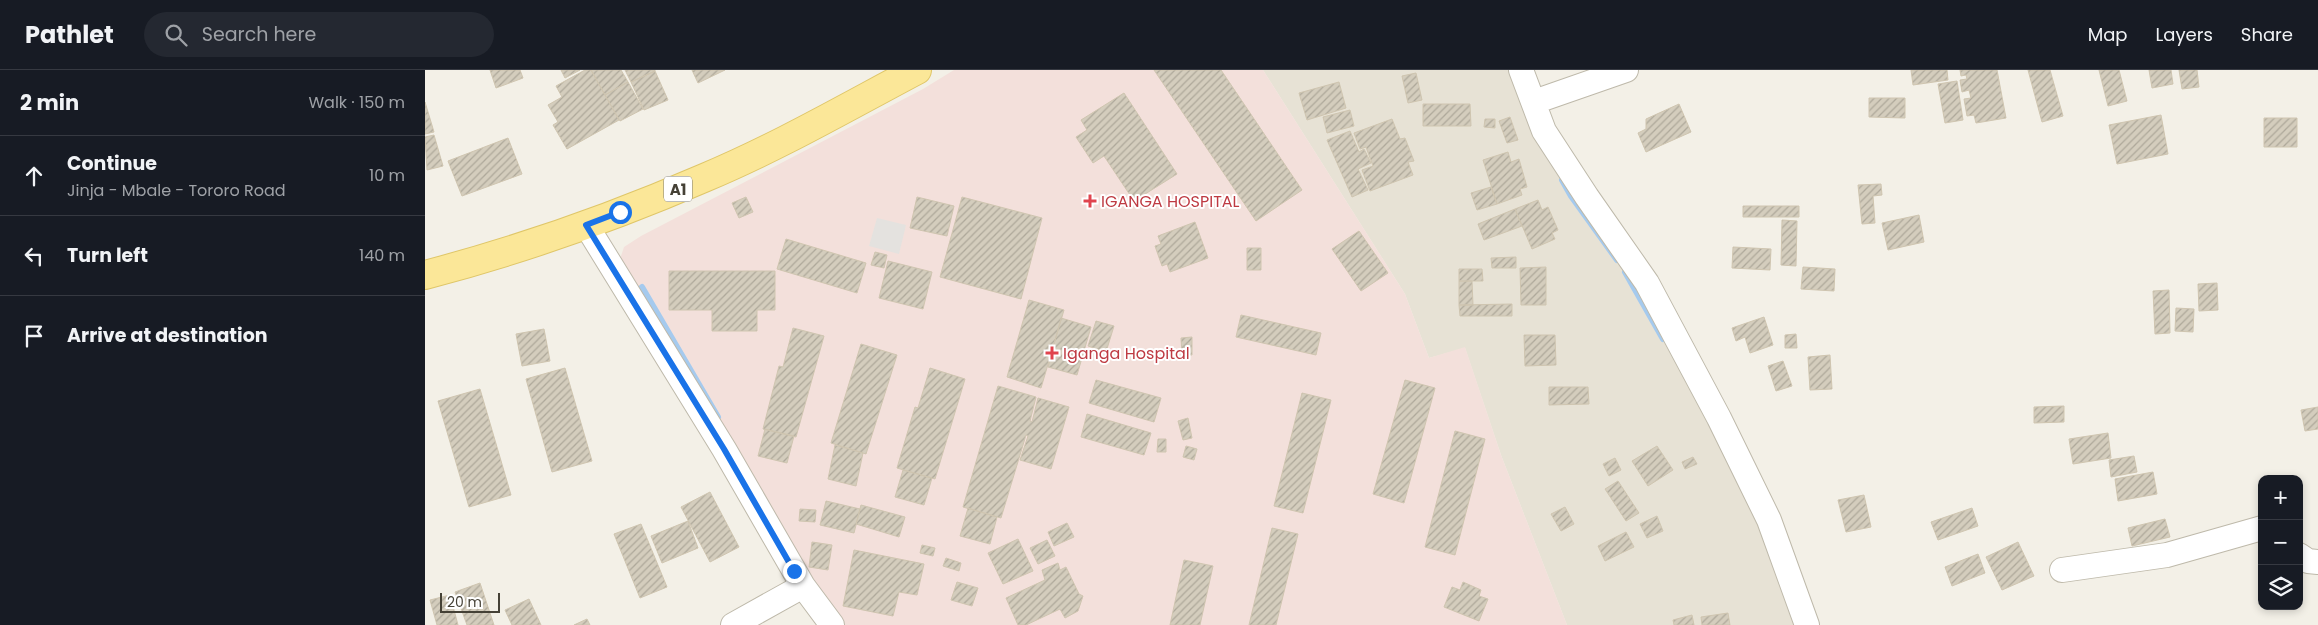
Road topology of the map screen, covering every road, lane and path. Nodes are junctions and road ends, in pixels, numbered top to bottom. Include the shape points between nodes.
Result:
1 (917, 70) edge
2 (1521, 70) edge
3 (1625, 70) edge
4 (1535, 102) junction
5 (586, 225) junction
6 (425, 275) edge
7 (2258, 529) edge
8 (2303, 558) edge
9 (2318, 562) edge
10 (2061, 570) dead end
11 (803, 586) junction
12 (733, 625) edge
13 (832, 625) edge
14 (1807, 625) edge

1 - 5 main road, A1 via 780,143
2 - 4 street
3 - 4 street
4 - 14 street via 1544,131 1647,282 1719,418 1769,520
5 - 6 main road, A1
5 - 11 street via 724,449
7 - 10 street via 2167,555
8 - 9 street
11 - 12 street
11 - 13 street

